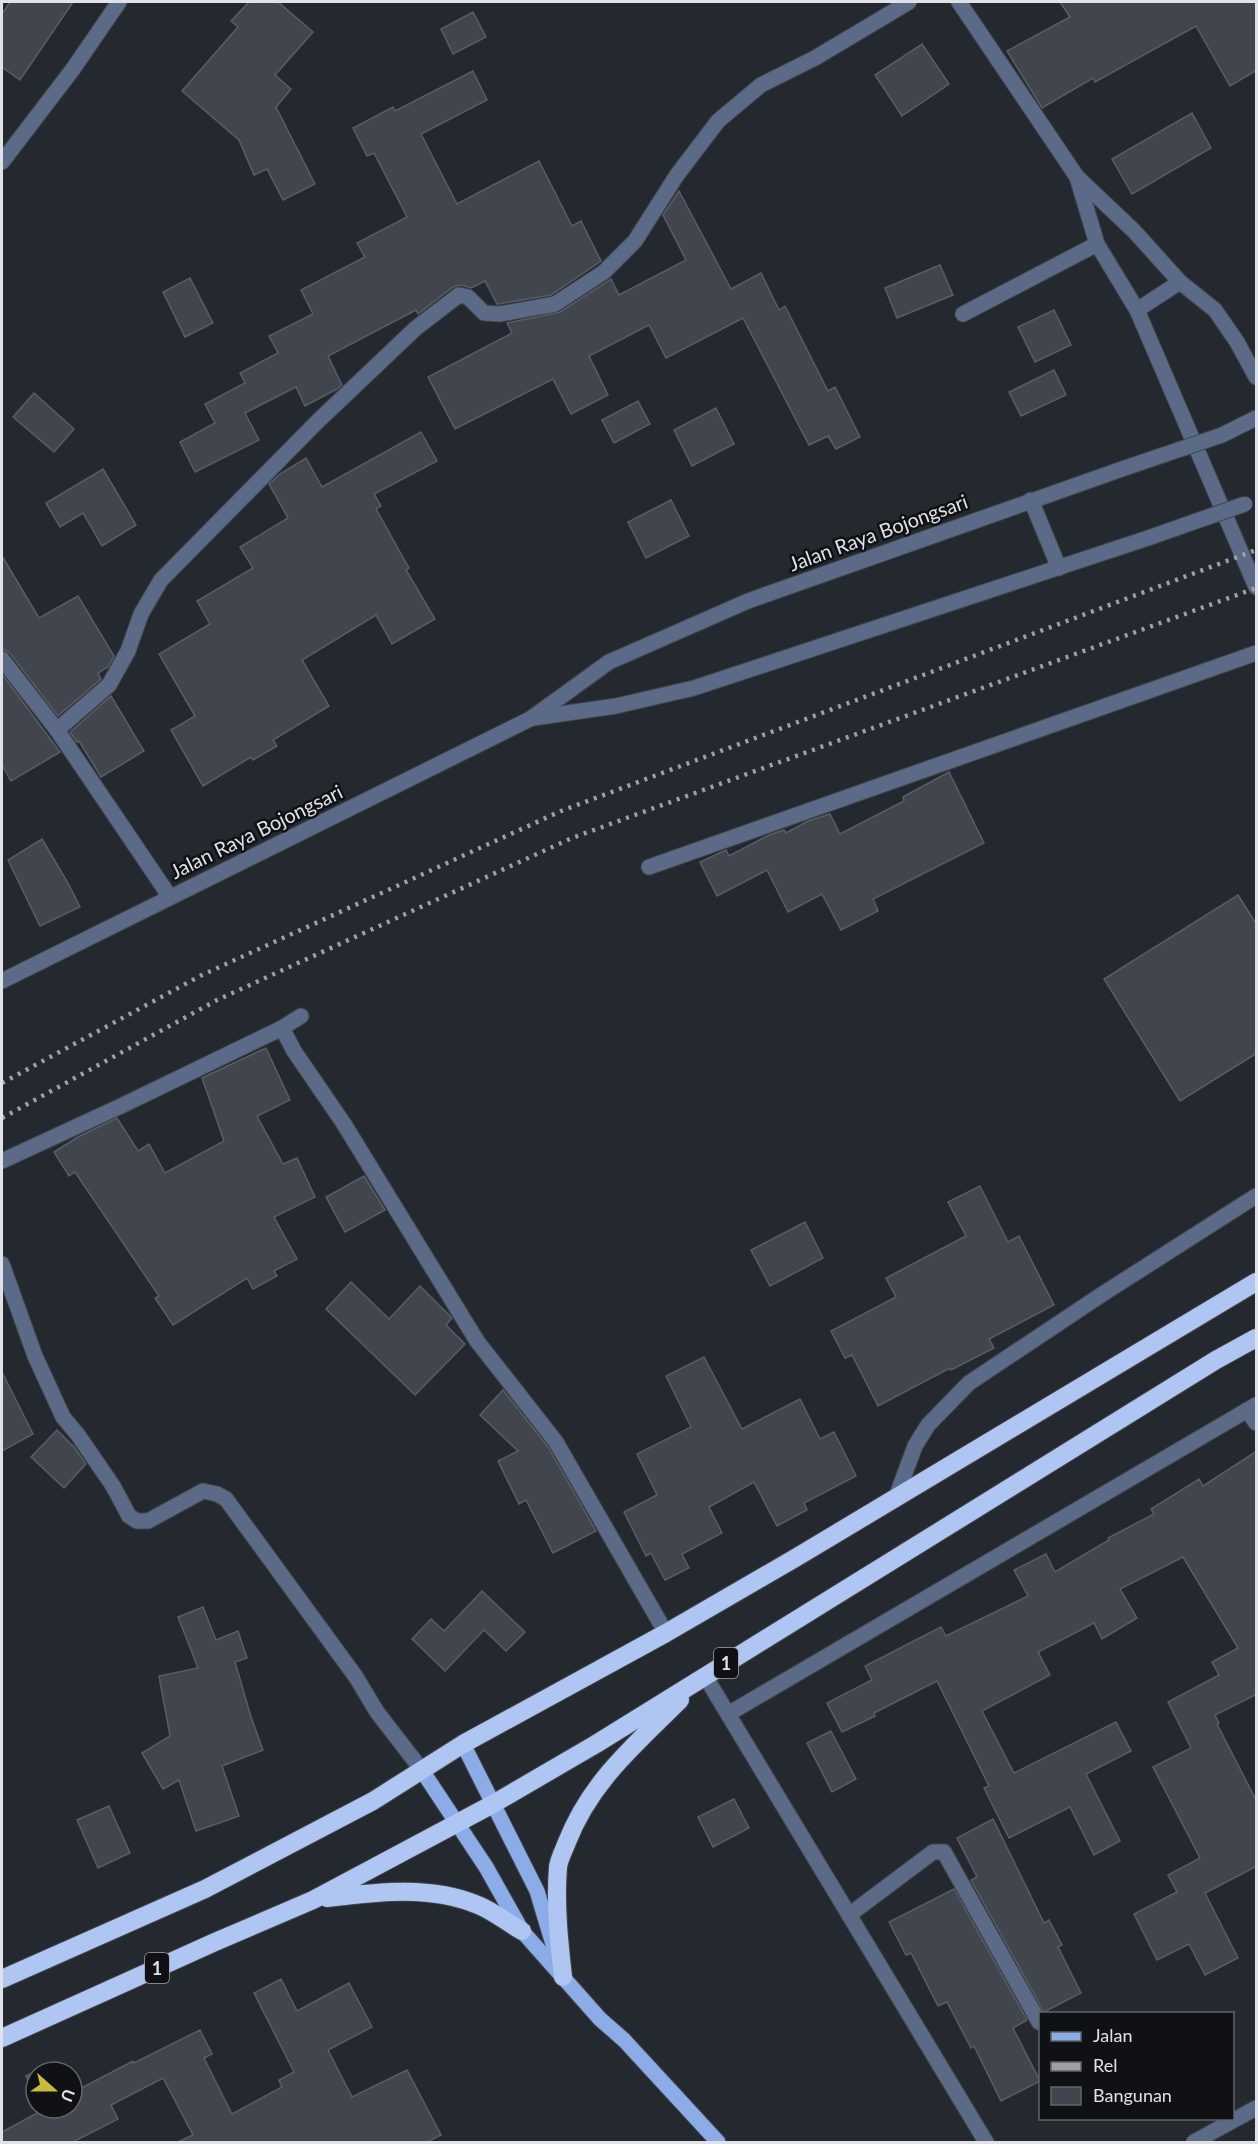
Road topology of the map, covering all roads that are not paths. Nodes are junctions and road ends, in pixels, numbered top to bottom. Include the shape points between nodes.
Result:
1 (119, 2) edge
2 (909, 2) edge
3 (959, 2) edge
4 (2, 162) edge
5 (1077, 177) junction
6 (1097, 244) junction
7 (1180, 282) junction
8 (1137, 310) junction
9 (963, 314) dead end
10 (1257, 377) edge
11 (1257, 418) edge
12 (1032, 500) junction
13 (1251, 502) edge
14 (1059, 568) junction
15 (1257, 587) edge
16 (1257, 653) edge
17 (2, 659) edge
18 (530, 718) junction
19 (57, 730) junction
20 (649, 867) dead end
21 (170, 897) junction
22 (2, 981) edge
23 (301, 1016) dead end
24 (282, 1028) junction
25 (2, 1161) edge
26 (1257, 1196) edge
27 (2, 1264) edge
28 (1257, 1282) edge
29 (1257, 1338) edge
30 (1252, 1408) edge
31 (1257, 1423) edge
32 (895, 1500) junction
33 (666, 1633) junction
34 (705, 1676) junction
35 (728, 1714) junction
36 (463, 1744) junction
37 (421, 1769) junction
38 (494, 1804) junction
39 (457, 1824) junction
40 (313, 1900) junction
41 (849, 1915) junction
42 (522, 1931) junction
43 (563, 1977) junction
44 (2, 1979) edge
45 (1039, 2022) edge
46 (2, 2038) edge
47 (1257, 2108) edge
48 (718, 2142) edge
49 (986, 2142) edge
50 (1194, 2142) edge

1 - 4 street
2 - 19 street via 761,85 718,121 676,175 635,241 604,272 555,304 518,311 484,313 468,297 459,295 416,328 161,580 109,684
3 - 5 street
5 - 6 street
5 - 7 street
6 - 8 street
6 - 9 street
7 - 8 street
7 - 10 street via 1215,310
8 - 15 street
11 - 12 street, Jalan Raya Bojongsari, bridge via 1222,435
12 - 14 street
12 - 18 street, Jalan Raya Bojongsari via 748,601 609,662
13 - 14 street, Jalan Raya Bojongsari, bridge
14 - 18 street, Jalan Raya Bojongsari via 694,688 616,706
16 - 20 street
17 - 19 street
18 - 21 street, Jalan Raya Bojongsari
19 - 21 street
21 - 22 street, Jalan Raya Bojongsari
23 - 24 street
24 - 25 street
24 - 33 street via 477,1341 556,1442
26 - 32 street via 969,1383 928,1425 915,1446
27 - 37 street via 35,1356 63,1417 129,1516 148,1521 203,1491 226,1499
28 - 32 highway
29 - 34 highway, 1
30 - 31 street
30 - 35 street
32 - 33 highway
33 - 36 highway
34 - 35 street
34 - 38 highway, 1
34 - 43 highway via 615,1764 590,1796 573,1828 558,1865 557,1918
35 - 41 street
36 - 37 highway
36 - 38 main road
37 - 39 main road
37 - 44 highway via 373,1801 205,1889
38 - 39 highway, 1
38 - 43 main road via 537,1891
39 - 40 highway, 1
39 - 42 main road
40 - 42 highway via 372,1892 450,1896 480,1905
40 - 46 highway, 1
41 - 45 street via 933,1852 944,1852
41 - 49 street
42 - 43 main road
43 - 48 main road
47 - 50 street

